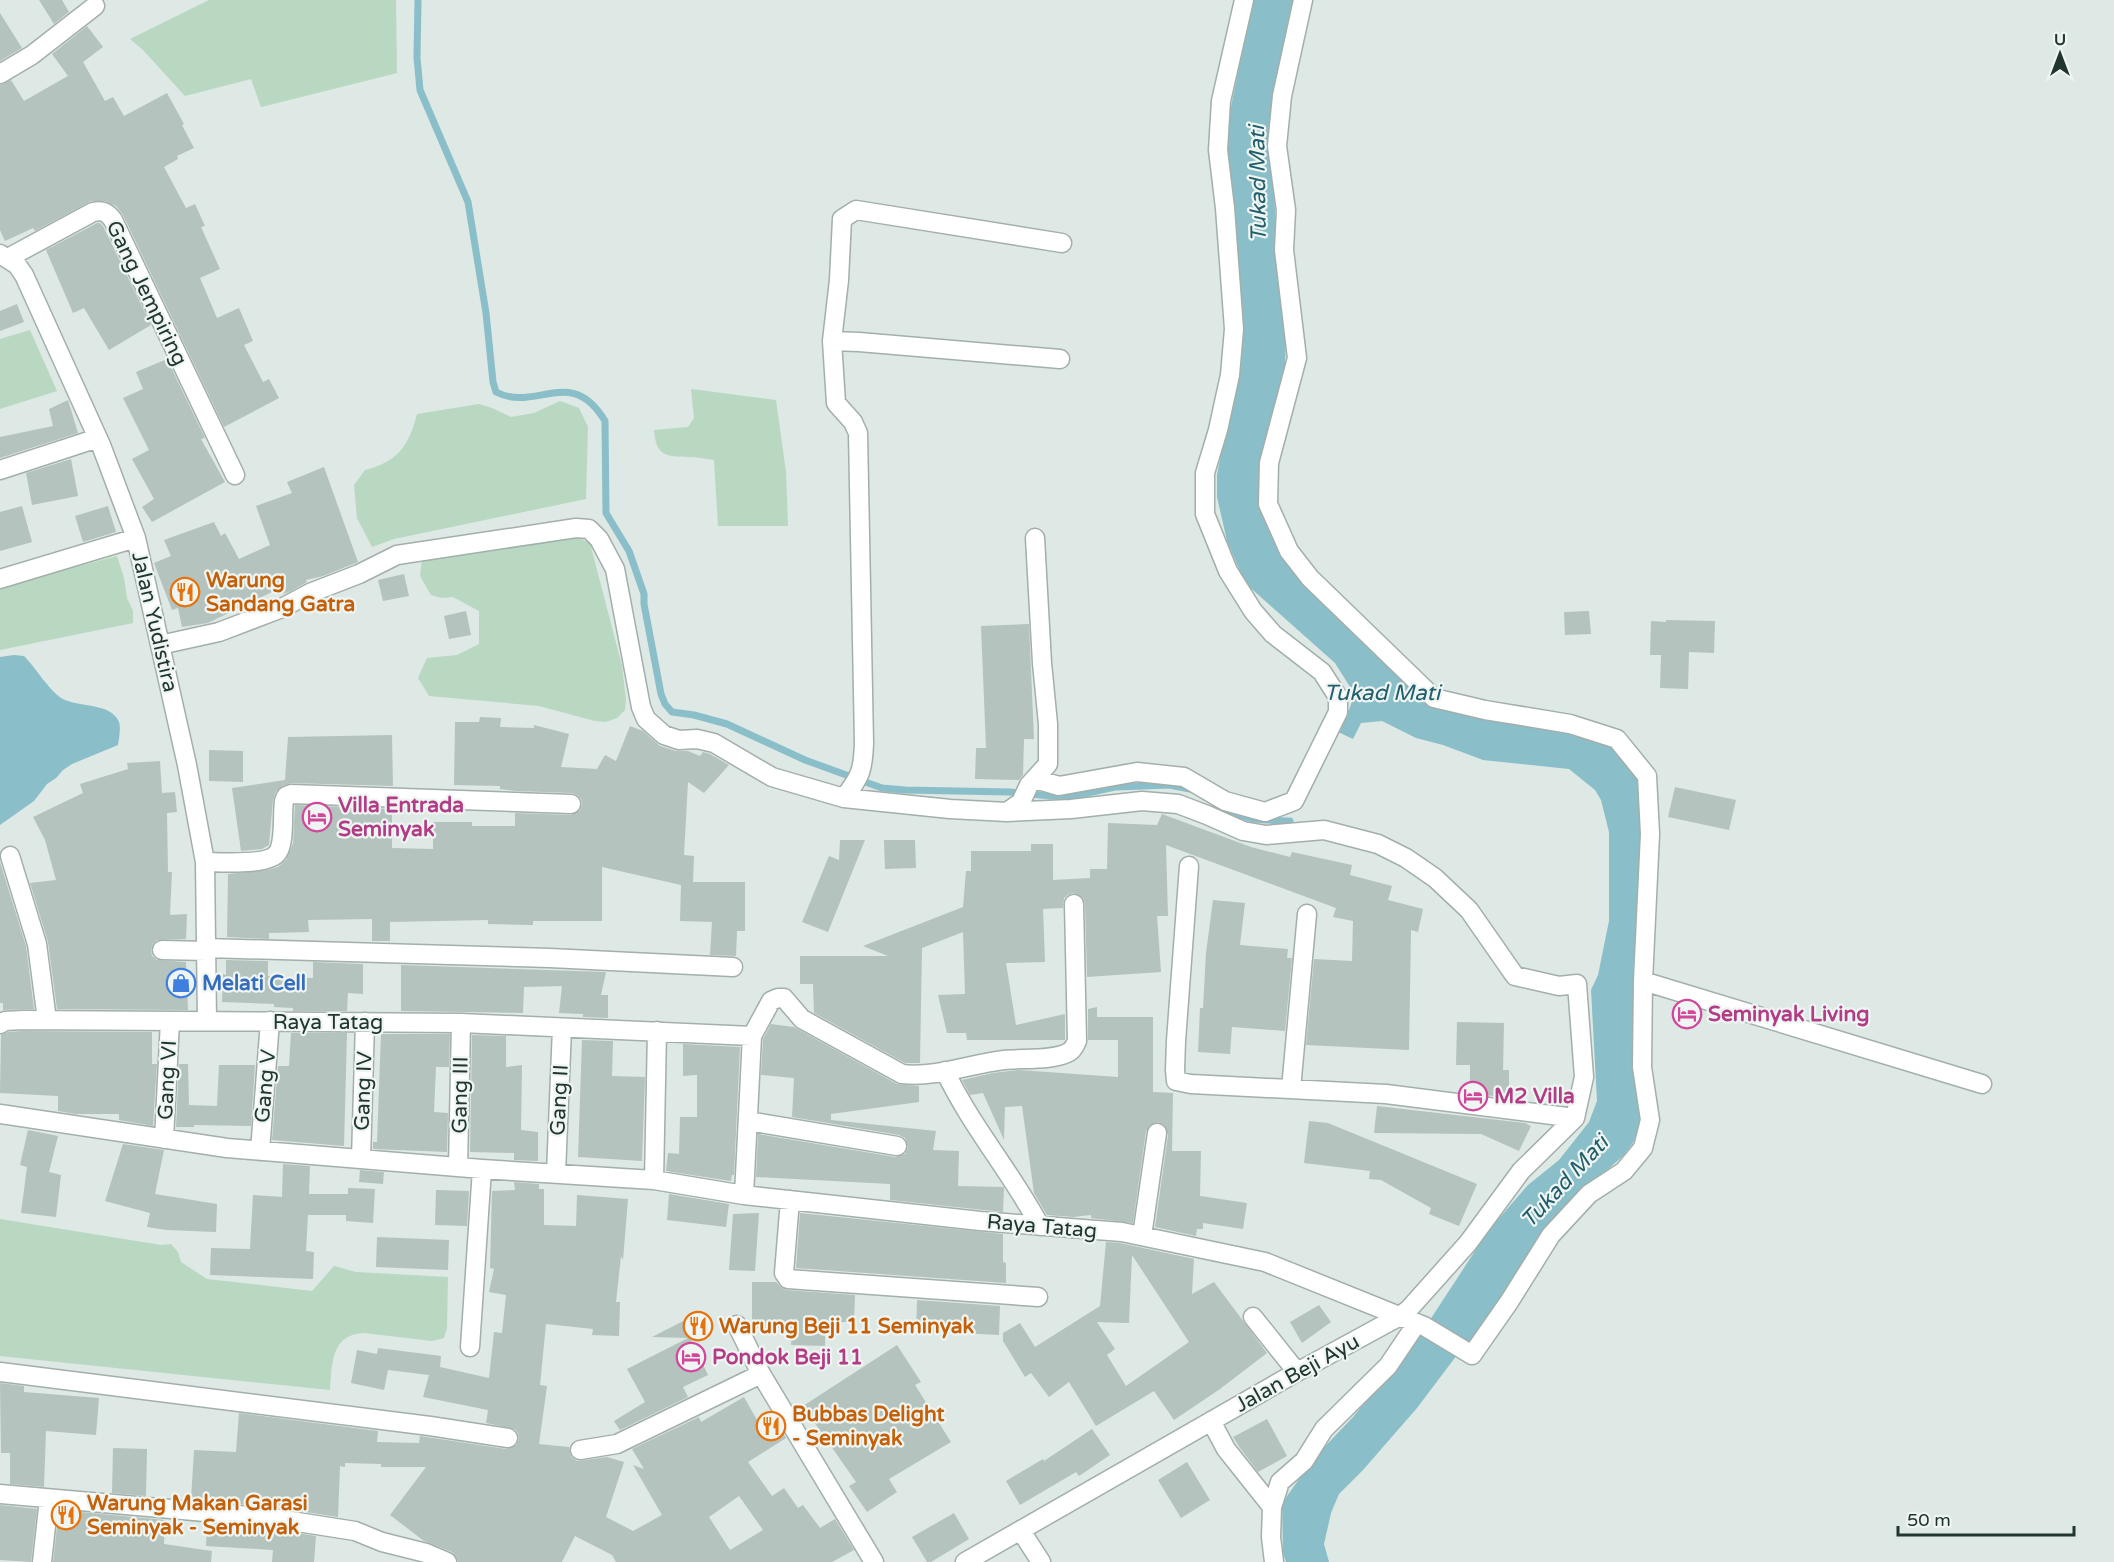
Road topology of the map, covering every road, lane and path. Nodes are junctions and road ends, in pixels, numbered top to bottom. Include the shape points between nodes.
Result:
1 (1244, 0) edge
2 (1303, 0) edge
3 (95, 6) dead end
4 (0, 74) edge
5 (1062, 243) dead end
6 (4, 256) edge
7 (832, 341) junction
8 (1060, 359) dead end
9 (98, 438) junction
10 (0, 470) edge
11 (235, 475) dead end
12 (136, 538) junction
13 (1035, 538) dead end
14 (0, 579) edge
15 (160, 645) junction
16 (1032, 782) junction
17 (849, 792) junction
18 (571, 804) dead end
19 (1014, 807) junction
20 (10, 856) dead end
21 (206, 862) junction
22 (1189, 866) dead end
23 (1074, 904) dead end
24 (1307, 914) dead end
25 (162, 950) dead end
26 (207, 950) junction
27 (733, 967) dead end
28 (1643, 981) junction
29 (48, 1020) junction
30 (170, 1021) junction
31 (207, 1021) junction
32 (270, 1021) junction
33 (365, 1022) junction
34 (461, 1023) junction
35 (0, 1024) edge
36 (562, 1028) junction
37 (657, 1031) junction
38 (752, 1036) junction
39 (945, 1071) junction
40 (1982, 1084) dead end
41 (1291, 1089) junction
42 (0, 1114) edge
43 (1575, 1118) junction
44 (748, 1121) junction
45 (1157, 1133) dead end
46 (164, 1139) junction
47 (897, 1146) dead end
48 (260, 1151) junction
49 (361, 1159) junction
50 (458, 1167) junction
51 (483, 1169) junction
52 (556, 1173) junction
53 (654, 1180) junction
54 (744, 1195) junction
55 (790, 1200) junction
56 (1040, 1226) junction
57 (1142, 1236) junction
58 (1038, 1297) dead end
59 (1253, 1317) dead end
60 (1414, 1322) junction
61 (737, 1325) dead end
62 (470, 1347) dead end
63 (0, 1372) edge
64 (1297, 1372) junction
65 (761, 1374) junction
66 (1211, 1421) junction
67 (508, 1438) dead end
68 (580, 1450) dead end
69 (0, 1494) edge
70 (49, 1499) junction
71 (1272, 1507) junction
72 (1021, 1531) junction
73 (42, 1562) edge
74 (447, 1562) edge
75 (874, 1562) edge
76 (965, 1562) edge
77 (1041, 1562) edge
78 (1274, 1562) edge

1 - 16 street via 1221,100 1218,150 1234,328 1230,375 1204,473 1205,514 1228,571 1253,611 1273,634 1322,672 1338,697 1338,712 1294,801 1265,812 1225,801 1184,777 1137,772 1059,786
2 - 28 street via 1282,96 1277,146 1297,358 1269,463 1268,504 1289,551 1310,578 1434,698 1570,724 1617,739 1647,776 1650,834
3 - 4 street via 32,55
5 - 7 street via 856,210 842,219
6 - 9 street, Jalan Yudistira via 24,275
6 - 11 street, Gang Jempiring via 93,212 108,213
7 - 8 street
7 - 17 street via 836,403 858,433 863,768
9 - 10 street
9 - 12 street, Jalan Yudistira
12 - 14 street
12 - 15 street, Jalan Yudistira
13 - 16 street via 1048,764
15 - 17 street via 219,632 397,555 589,529 615,569 641,707 653,727 679,740 714,742 772,777
15 - 21 street, Jalan Yudistira
16 - 19 street
17 - 19 street via 950,809
18 - 21 street via 291,794 284,801 281,844 273,858
19 - 43 street via 1071,809 1142,801 1178,804 1243,831 1266,836 1324,830 1378,844 1406,858 1435,878 1469,910 1515,976 1559,986 1577,984 1584,1077
20 - 29 street via 37,944
21 - 26 street, Jalan Yudistira
22 - 41 street via 1176,1081
23 - 39 street via 1075,1047 1057,1056 1003,1060
24 - 41 street
25 - 26 street
26 - 27 street via 550,958
26 - 31 street, Jalan Yudistira
28 - 40 street
28 - 60 street, Raya Tatag via 1642,1067 1650,1120 1643,1148 1624,1171 1589,1194 1551,1235 1472,1355
29 - 30 street, Raya Tatag
29 - 35 street, Raya Tatag
30 - 31 street, Raya Tatag
30 - 46 street, Gang VI
31 - 32 street, Raya Tatag
32 - 33 street, Raya Tatag
32 - 48 street, Gang V
33 - 34 street, Raya Tatag
33 - 49 street, Gang IV
34 - 36 street, Raya Tatag
34 - 50 street, Gang III
36 - 37 street, Raya Tatag
36 - 52 street, Gang II
37 - 38 street, Raya Tatag
37 - 53 street
38 - 39 street via 771,1001 784,998 801,1019 902,1074
38 - 44 street
39 - 56 street via 958,1098
41 - 43 street via 1386,1095
42 - 46 street, Raya Tatag
43 - 60 street, Jalan Beji Ayu via 1521,1171 1468,1243 1409,1309
44 - 47 street
44 - 54 street
45 - 57 street
46 - 48 street, Raya Tatag
48 - 49 street, Raya Tatag
49 - 50 street, Raya Tatag
50 - 51 street, Raya Tatag
51 - 52 street, Raya Tatag
51 - 62 street
52 - 53 street, Raya Tatag
53 - 54 street, Raya Tatag
54 - 55 street, Raya Tatag
55 - 56 street, Raya Tatag
55 - 58 street via 784,1273 788,1279
56 - 57 street, Raya Tatag
57 - 60 street, Raya Tatag via 1265,1262
59 - 64 street
60 - 64 street, Jalan Beji Ayu
60 - 71 street via 1388,1366 1324,1430 1304,1461 1280,1482
61 - 65 street
63 - 67 street
64 - 66 street, Jalan Beji Ayu
65 - 68 street via 617,1444
65 - 75 street
66 - 71 street via 1227,1449
66 - 72 street, Jalan Beji Ayu
69 - 70 street
70 - 73 street
70 - 74 street via 272,1518 355,1531
71 - 78 street
72 - 76 street, Jalan Beji Ayu
72 - 77 street

